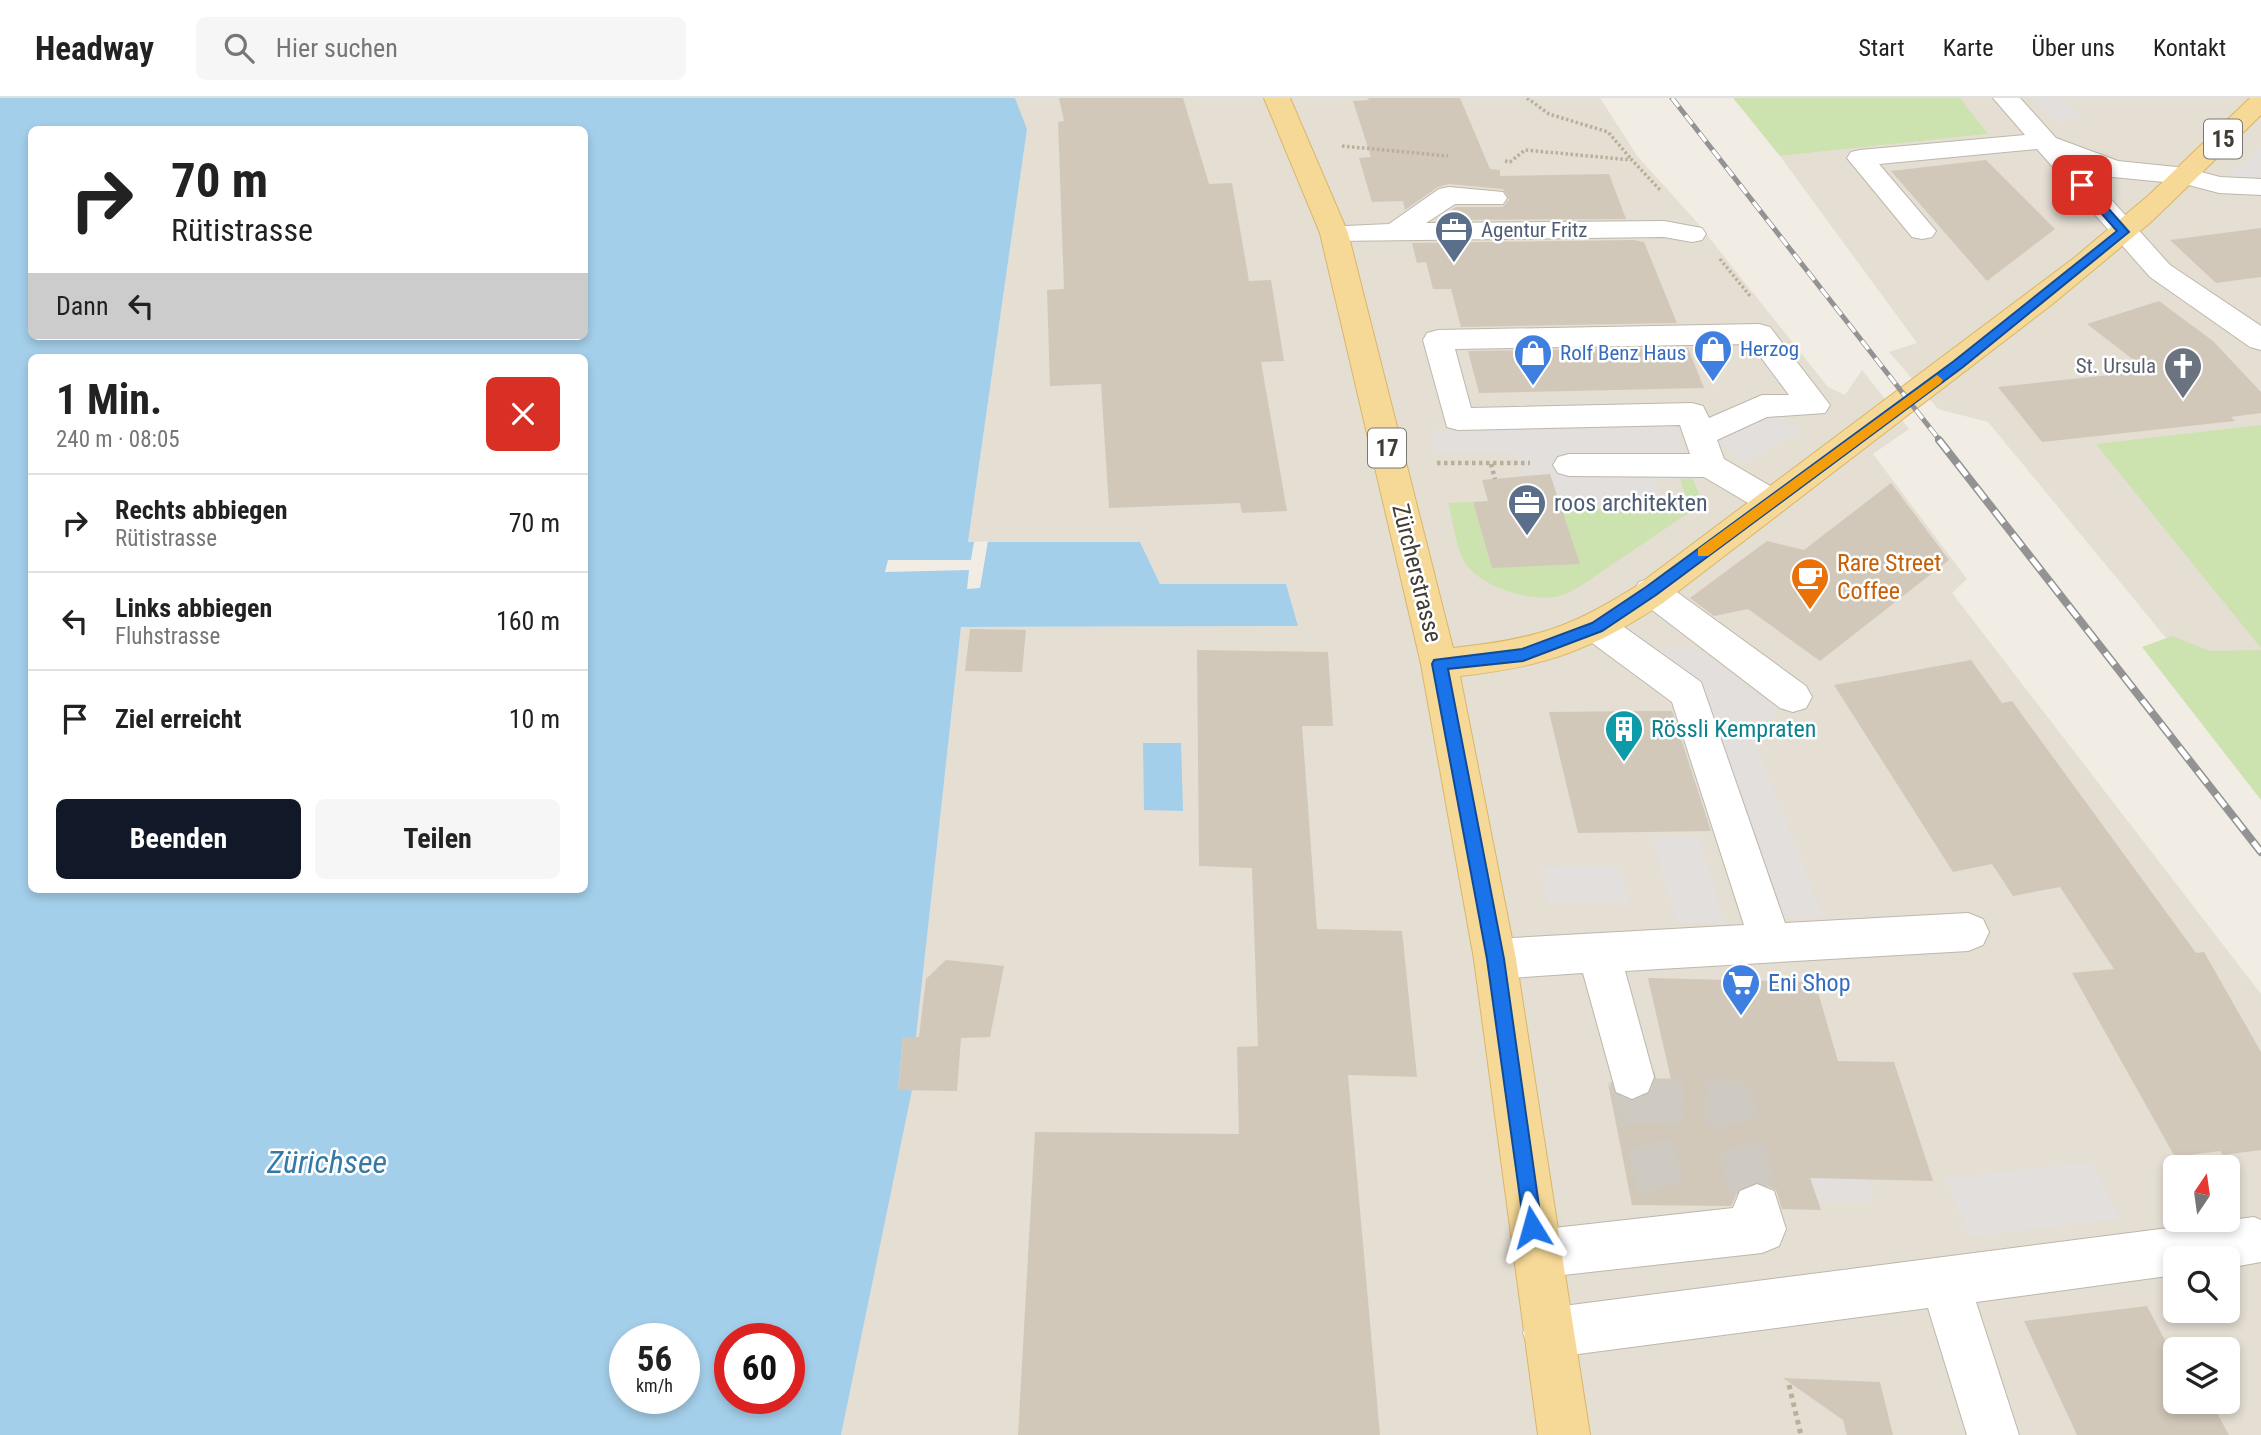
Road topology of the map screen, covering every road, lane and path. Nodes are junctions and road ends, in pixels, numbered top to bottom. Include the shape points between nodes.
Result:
1 (1277, 98) edge
2 (1527, 98) edge
3 (2006, 98) edge
4 (2261, 101) edge
5 (2043, 141) junction
6 (1296, 143) junction
7 (1458, 157) dead end
8 (1497, 160) dead end
9 (1632, 160) junction
10 (2186, 176) junction
11 (2261, 187) edge
12 (1493, 198) dead end
13 (1670, 200) dead end
14 (1922, 231) dead end
15 (1396, 232) junction
16 (2123, 232) junction
17 (1334, 233) junction
18 (1692, 234) dead end
19 (2261, 340) edge
20 (1699, 435) junction
21 (1430, 463) dead end
22 (1491, 464) junction
23 (1569, 465) joint
24 (1710, 466) junction
25 (1495, 479) dead end
26 (1772, 502) junction
27 (1651, 591) junction
28 (1597, 627) junction
29 (1439, 664) junction
30 (1793, 696) dead end
31 (1968, 932) dead end
32 (1771, 943) junction
33 (1599, 953) junction
34 (1495, 959) junction
35 (1632, 1077) tunnel mouth
36 (1760, 1219) dead end
37 (2254, 1241) dead end
38 (1536, 1254) junction
39 (1945, 1282) junction
40 (1548, 1333) junction
41 (1789, 1385) dead end
42 (1564, 1435) edge
43 (1801, 1435) edge
44 (1993, 1435) edge

1 - 6 main road, Zürcherstrasse / 17
2 - 9 path via 1549,114 1608,132
3 - 5 street
4 - 10 main road, 15
5 - 10 street via 2113,169
5 - 14 street via 1860,158
5 - 16 street
6 - 7 path
6 - 17 main road, Zürcherstrasse / 17
8 - 9 path via 1510,162 1525,150
9 - 13 path
10 - 11 street via 2219,185
10 - 16 main road, 15
12 - 15 street via 1449,194
15 - 17 street
15 - 18 street via 1599,237 1664,229
16 - 19 street via 2160,271
16 - 26 main road, 15 via 1958,364
17 - 29 main road, Zürcherstrasse / 17
20 - 20 street via 1692,414 1458,419 1438,340 1759,334 1814,405 1762,406
20 - 24 street
21 - 22 path
22 - 23 path
22 - 25 path
23 - 24 street
24 - 26 street
26 - 27 main road, 15
27 - 28 main road, 15
27 - 30 street
28 - 29 main road, 15 via 1523,655
28 - 32 street via 1689,693
29 - 34 main road, Zürcherstrasse / 17
31 - 32 street
32 - 33 street
33 - 34 street
33 - 35 street
34 - 38 main road, Zürcherstrasse / 17
36 - 38 street via 1669,1222
37 - 39 street
38 - 40 main road, Zürcherstrasse / 17
39 - 40 street
39 - 44 street
40 - 42 main road, Zürcherstrasse / 17
41 - 43 path

